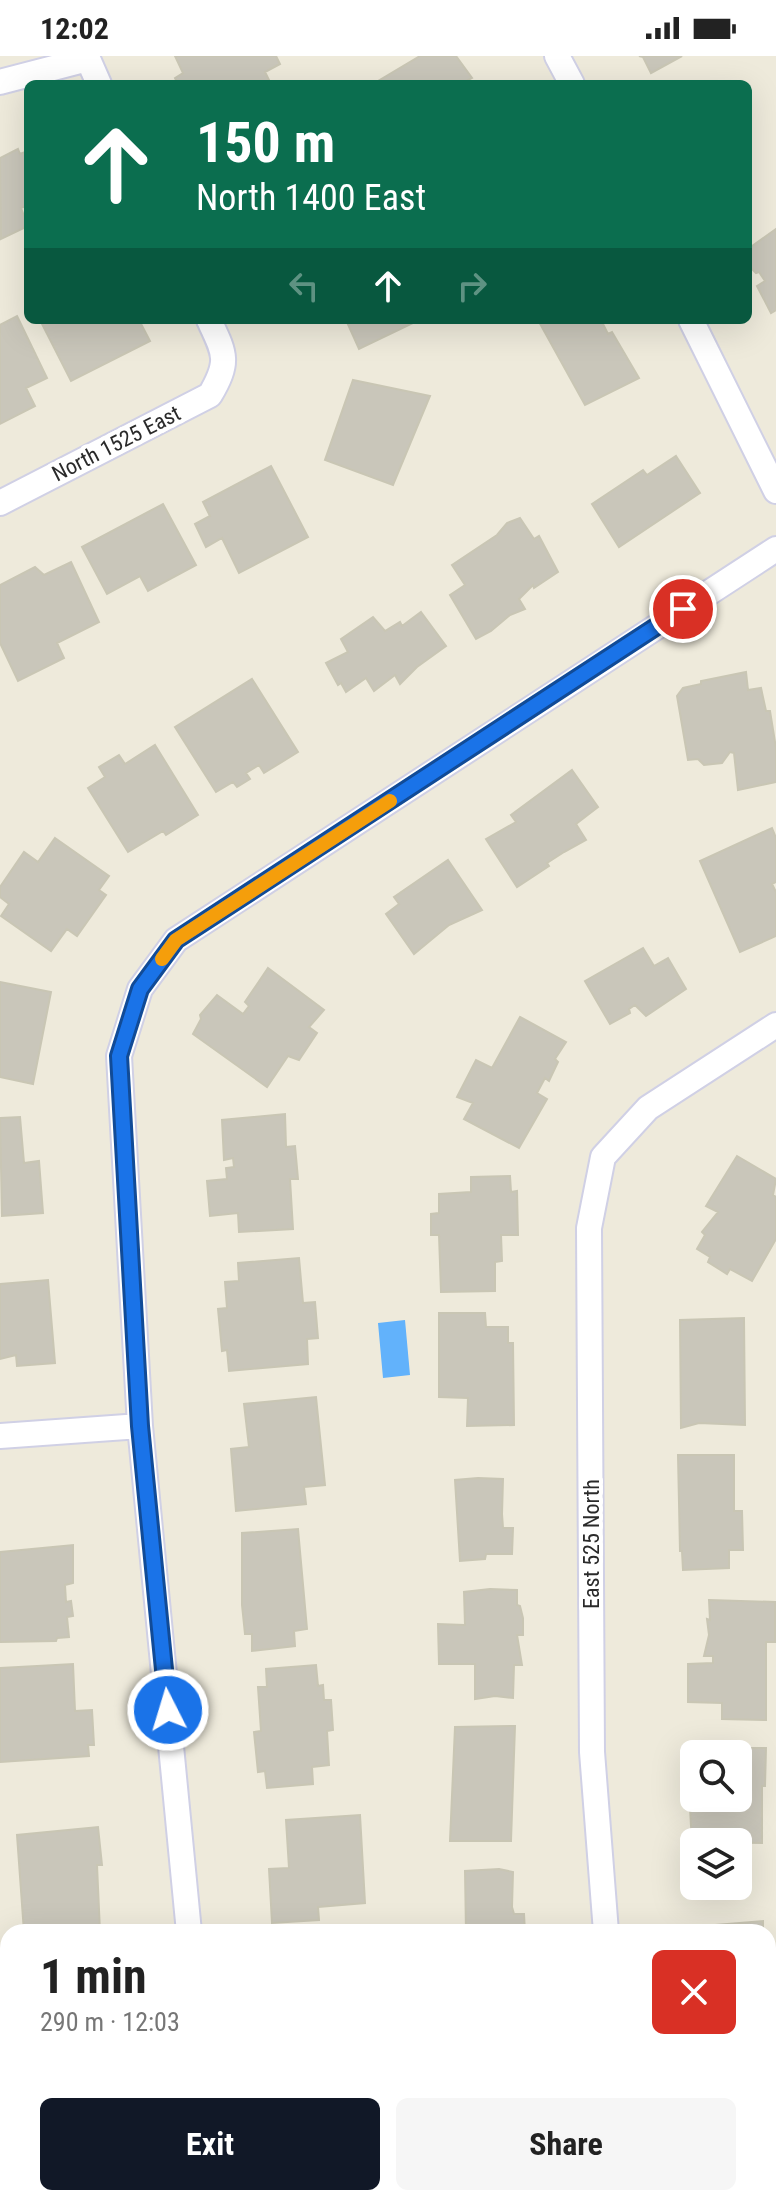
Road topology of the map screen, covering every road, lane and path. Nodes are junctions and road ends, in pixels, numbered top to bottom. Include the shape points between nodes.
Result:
1 (557, 56) edge
2 (97, 80) edge
3 (570, 80) edge
4 (0, 82) edge
5 (211, 324) edge
6 (693, 324) edge
7 (776, 491) edge
8 (0, 503) edge
9 (776, 549) edge
10 (776, 1025) edge
11 (140, 1426) junction
12 (0, 1436) edge
13 (188, 1924) edge
14 (605, 1924) edge

1 - 3 street
2 - 4 street via 88,59
5 - 8 street, North 1525 East via 226,354 210,395
6 - 7 street
9 - 11 street via 176,940 140,989 119,1056
10 - 14 street, East 525 North via 648,1108 603,1157 589,1228 592,1752
11 - 12 street
11 - 13 street

